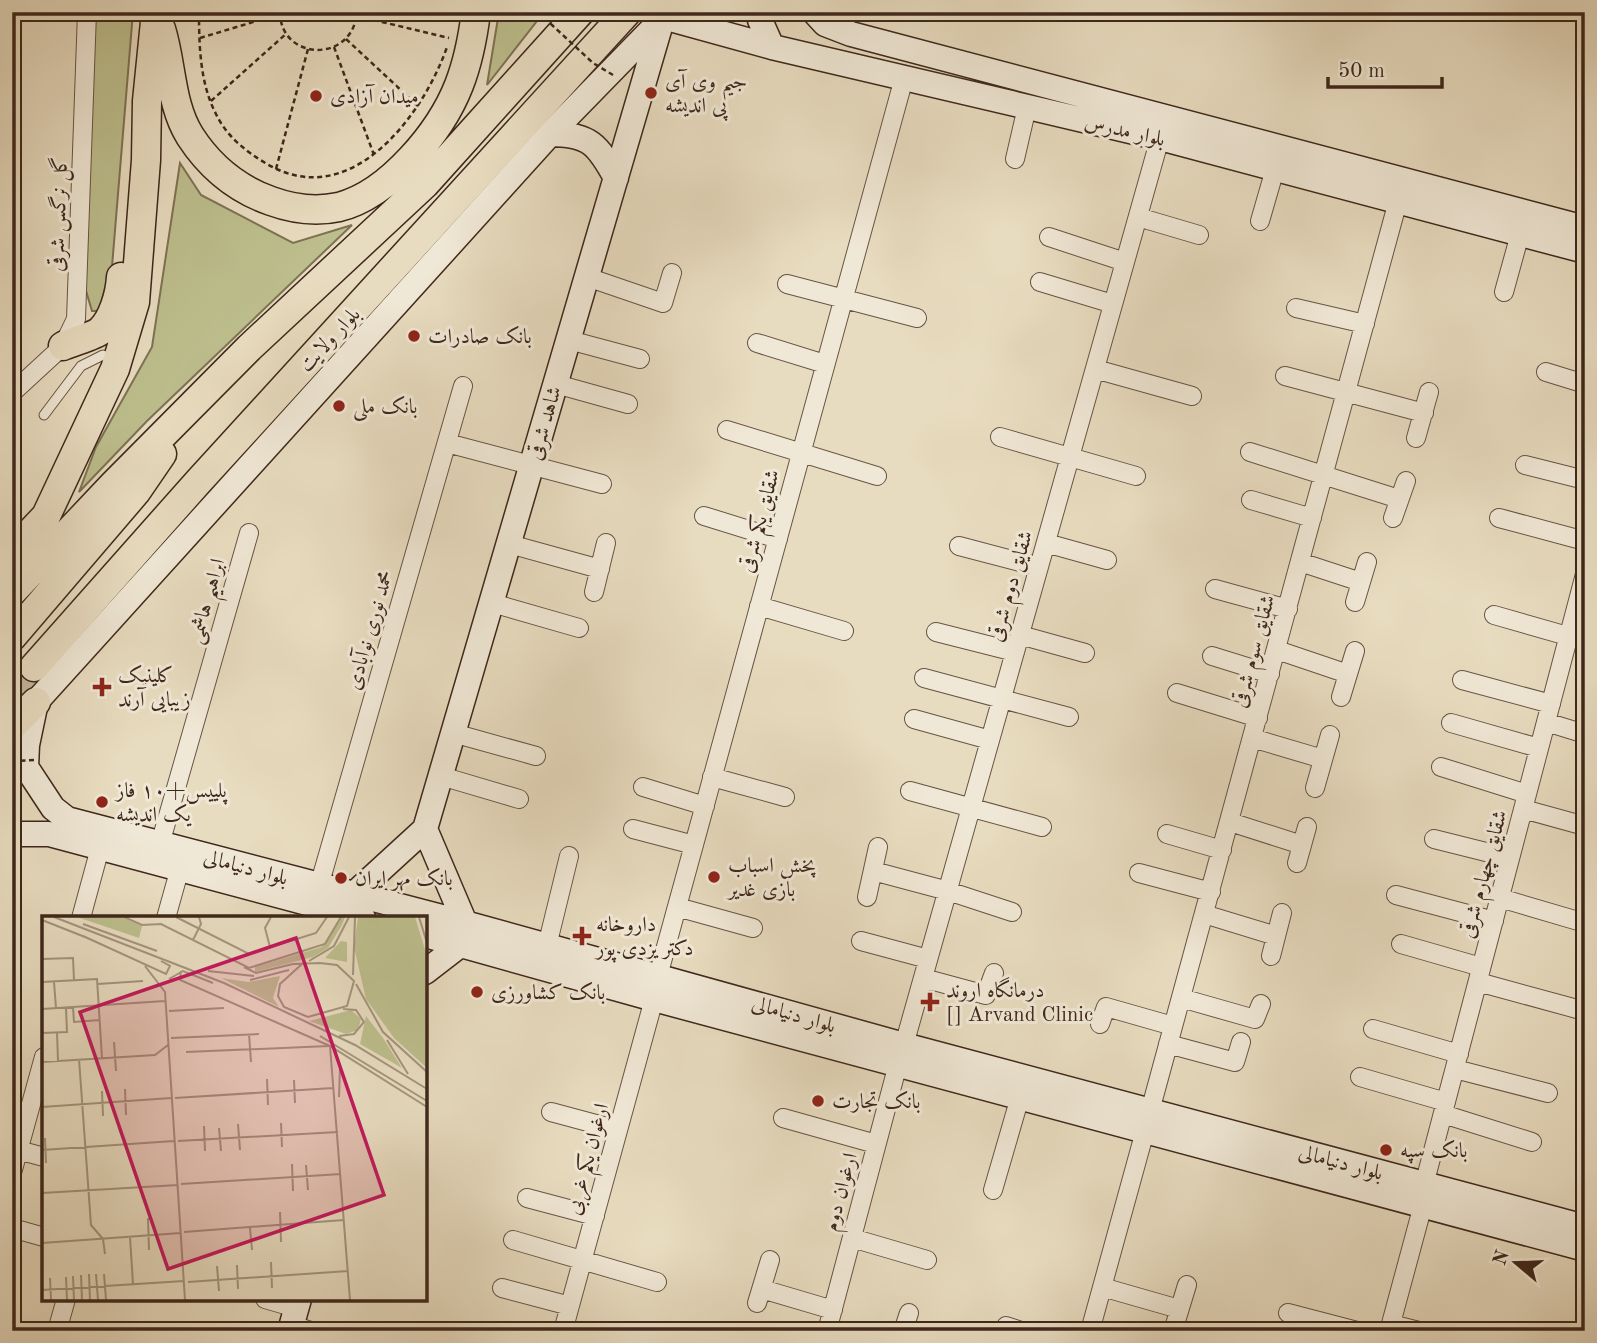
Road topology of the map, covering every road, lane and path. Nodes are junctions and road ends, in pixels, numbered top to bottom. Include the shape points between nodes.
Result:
1 (87, 12) edge
2 (156, 12) edge
3 (199, 12) edge
4 (476, 12) edge
5 (538, 12) edge
6 (580, 12) edge
7 (627, 12) edge
8 (760, 12) edge
9 (814, 12) edge
10 (281, 13) edge
11 (357, 14) edge
12 (666, 14) edge
13 (452, 31) dead end
14 (287, 33) junction
15 (200, 38) junction
16 (449, 38) junction
17 (346, 39) junction
18 (334, 47) junction
19 (772, 47) junction
20 (308, 49) junction
21 (613, 75) dead end
22 (904, 78) junction
23 (210, 101) junction
24 (418, 106) junction
25 (1027, 107) junction
26 (550, 134) junction
27 (1160, 138) junction
28 (374, 155) junction
29 (1015, 159) dead end
30 (276, 169) junction
31 (1275, 169) junction
32 (616, 178) junction
33 (1398, 201) junction
34 (1138, 217) junction
35 (1260, 220) dead end
36 (1585, 228) edge
37 (1520, 234) junction
38 (1199, 235) dead end
39 (1049, 237) dead end
40 (1585, 251) edge
41 (1125, 262) junction
42 (672, 273) dead end
43 (587, 277) junction
44 (1040, 282) dead end
45 (787, 284) dead end
46 (1504, 292) dead end
47 (843, 299) junction
48 (1113, 304) junction
49 (1296, 308) dead end
50 (917, 318) dead end
51 (1365, 324) junction
52 (125, 333) junction
53 (569, 340) junction
54 (757, 343) dead end
55 (62, 346) junction
56 (103, 355) junction
57 (640, 359) dead end
58 (825, 364) junction
59 (1095, 369) junction
60 (1546, 372) dead end
61 (1284, 376) dead end
62 (556, 384) junction
63 (1585, 384) edge
64 (463, 386) dead end
65 (1429, 392) dead end
66 (12, 393) edge
67 (1346, 393) junction
68 (204, 395) junction
69 (1192, 396) dead end
70 (628, 404) dead end
71 (1423, 413) junction
72 (44, 415) dead end
73 (727, 430) dead end
74 (1000, 437) dead end
75 (1416, 438) dead end
76 (447, 443) junction
77 (1250, 452) dead end
78 (801, 454) junction
79 (1070, 457) junction
80 (532, 464) junction
81 (1525, 464) dead end
82 (1324, 475) junction
83 (877, 476) dead end
84 (1136, 476) dead end
85 (1585, 480) edge
86 (1406, 481) dead end
87 (603, 484) dead end
88 (1399, 499) junction
89 (1251, 500) dead end
90 (704, 516) dead end
91 (1312, 518) junction
92 (1393, 518) dead end
93 (1499, 518) dead end
94 (12, 528) edge
95 (249, 533) dead end
96 (778, 539) junction
97 (1585, 541) edge
98 (606, 543) dead end
99 (1046, 543) junction
100 (509, 544) junction
101 (959, 546) dead end
102 (51, 551) junction
103 (12, 552) edge
104 (1107, 560) dead end
105 (1300, 562) junction
106 (1367, 562) dead end
107 (1039, 567) junction
108 (600, 569) junction
109 (1585, 574) edge
110 (1361, 582) junction
111 (1215, 589) dead end
112 (12, 592) edge
113 (594, 592) dead end
114 (1355, 602) dead end
115 (492, 603) junction
116 (759, 606) junction
117 (1288, 609) junction
118 (1494, 615) dead end
119 (579, 628) dead end
120 (844, 631) dead end
121 (936, 632) dead end
122 (12, 637) edge
123 (1577, 639) edge
124 (1017, 644) junction
125 (1276, 650) junction
126 (1355, 652) dead end
127 (1085, 653) dead end
128 (1212, 656) dead end
129 (34, 667) tunnel mouth
130 (1270, 674) junction
131 (1348, 674) junction
132 (924, 678) dead end
133 (1462, 680) dead end
134 (1177, 693) dead end
135 (1341, 697) dead end
136 (1002, 699) junction
137 (36, 702) junction
138 (1551, 704) junction
139 (1069, 717) dead end
140 (1258, 718) junction
141 (914, 719) dead end
142 (1546, 722) junction
143 (1451, 723) dead end
144 (12, 726) edge
145 (453, 733) junction
146 (1585, 734) edge
147 (1330, 735) dead end
148 (1252, 738) junction
149 (990, 740) junction
150 (1539, 748) junction
151 (536, 756) dead end
152 (1323, 759) junction
153 (22, 762) edge
154 (1441, 767) dead end
155 (441, 776) junction
156 (712, 777) junction
157 (643, 787) dead end
158 (1315, 788) dead end
159 (910, 791) dead end
160 (785, 797) dead end
161 (519, 799) dead end
162 (1525, 801) junction
163 (705, 806) junction
164 (971, 808) junction
165 (12, 815) edge
166 (1230, 822) junction
167 (1585, 826) edge
168 (1042, 827) dead end
169 (1307, 827) dead end
170 (425, 829) junction
171 (633, 829) dead end
172 (12, 834) edge
173 (49, 834) junction
174 (1167, 834) dead end
175 (1434, 839) dead end
176 (160, 844) junction
177 (694, 845) junction
178 (1302, 845) junction
179 (878, 847) dead end
180 (100, 848) junction
181 (1222, 850) junction
182 (569, 856) dead end
183 (1510, 858) junction
184 (1297, 863) dead end
185 (180, 868) junction
186 (873, 871) junction
187 (1139, 873) dead end
188 (319, 886) junction
189 (948, 891) junction
190 (1210, 892) junction
191 (1396, 895) dead end
192 (867, 897) dead end
193 (1500, 898) junction
194 (677, 907) junction
195 (353, 911) edge
196 (1012, 912) dead end
197 (1282, 913) dead end
198 (1205, 914) junction
199 (82, 916) edge
200 (167, 916) edge
201 (377, 916) edge
202 (1493, 921) junction
203 (1585, 923) edge
204 (427, 926) edge
205 (753, 928) dead end
206 (463, 934) junction
207 (427, 935) edge
208 (1276, 936) junction
209 (861, 941) dead end
210 (1401, 944) dead end
211 (547, 946) junction
212 (1272, 956) dead end
213 (928, 959) junction
214 (427, 970) edge
215 (994, 974) dead end
216 (1480, 974) junction
217 (923, 978) junction
218 (656, 988) junction
219 (1181, 998) junction
220 (1261, 1004) dead end
221 (1577, 1009) dead end
222 (1100, 1024) dead end
223 (1373, 1029) dead end
224 (1171, 1035) junction
225 (1241, 1042) dead end
226 (901, 1055) junction
227 (1457, 1061) junction
228 (42, 1071) edge
229 (1360, 1077) dead end
230 (1548, 1093) dead end
231 (1020, 1097) junction
232 (38, 1098) edge
233 (1444, 1108) junction
234 (551, 1112) dead end
235 (783, 1118) dead end
236 (1147, 1121) junction
237 (618, 1130) junction
238 (1532, 1142) dead end
239 (876, 1144) junction
240 (18, 1150) junction
241 (42, 1156) edge
242 (12, 1173) edge
243 (993, 1190) dead end
244 (1424, 1195) junction
245 (527, 1198) dead end
246 (594, 1216) junction
247 (1585, 1227) edge
248 (12, 1228) edge
249 (42, 1236) edge
250 (852, 1238) junction
251 (513, 1240) dead end
252 (1585, 1249) edge
253 (583, 1259) junction
254 (770, 1260) dead end
255 (927, 1261) dead end
256 (657, 1282) dead end
257 (1187, 1284) dead end
258 (1102, 1287) junction
259 (502, 1288) dead end
260 (65, 1301) edge
261 (268, 1301) edge
262 (570, 1306) junction
263 (1180, 1309) junction
264 (909, 1313) dead end
265 (1288, 1313) dead end
266 (298, 1319) edge
267 (833, 1324) edge
268 (1390, 1327) edge
269 (57, 1331) edge
270 (563, 1331) edge
271 (903, 1331) edge
272 (1090, 1331) edge
273 (1173, 1331) edge
274 (1357, 1331) edge
275 (1419, 1331) edge

1 - 55 street, گل نرگس شرقی via 78,307
2 - 4 main road via 179,114 205,156 225,177 254,195 290,208 321,210 364,196 402,169 434,132 459,85
2 - 52 main road via 135,302
2 - 55 main road via 139,68 133,109 120,290 99,332
2 - 102 main road via 162,125 154,299 137,363
3 - 15 path
5 - 21 path, bridge via 593,63
6 - 68 main road via 425,184
7 - 129 main road, بلوار ولایت
8 - 19 main road
9 - 36 main road, بلوار مدرس via 825,24 851,34
10 - 14 path
10 - 15 path
11 - 16 path
11 - 17 path
12 - 19 main road, بلوار مدرس
12 - 26 main road, بلوار ولایت
12 - 32 main road, شاهد شرقی
13 - 16 path
14 - 20 path
14 - 23 path
15 - 23 path
16 - 24 path
17 - 18 path
17 - 24 path
18 - 20 path
18 - 28 path
19 - 22 main road, بلوار مدرس
20 - 30 path
22 - 25 main road, بلوار مدرس
22 - 47 street, شقایق یکم شرقی
23 - 30 path via 242,149
24 - 28 path
25 - 27 main road, بلوار مدرس
25 - 29 street
26 - 32 main road via 571,134 590,141
26 - 137 main road, بلوار ولایت
27 - 31 main road, بلوار مدرس
27 - 34 street, شقایق دوم شرقی
28 - 30 path via 316,177
31 - 33 main road, بلوار مدرس
31 - 35 street
32 - 43 main road, شاهد شرقی
33 - 37 main road, بلوار مدرس
33 - 51 street, شقایق سوم شرقی
34 - 38 street
34 - 41 street, شقایق دوم شرقی
37 - 40 main road, بلوار مدرس
37 - 46 street
39 - 41 street
41 - 48 street, شقایق دوم شرقی
42 - 43 street via 663,303
43 - 53 main road, شاهد شرقی
44 - 48 street
45 - 47 street
47 - 50 street
47 - 58 street, شقایق یکم شرقی
48 - 59 street, شقایق دوم شرقی
49 - 51 street
51 - 67 street, شقایق سوم شرقی
52 - 56 main road
52 - 103 main road via 115,369 46,516
53 - 57 street
53 - 62 main road, شاهد شرقی
54 - 58 street
55 - 66 street, گل نرگس شرقی
56 - 72 lane via 81,366
56 - 94 main road via 75,425 35,500
58 - 78 street, شقایق یکم شرقی
59 - 69 street
59 - 79 street, شقایق دوم شرقی
60 - 63 street
61 - 67 street
62 - 70 street
62 - 80 main road, شاهد شرقی
64 - 76 street, محمد نوری نوآبادی
65 - 71 street
67 - 71 street
67 - 82 street, شقایق سوم شرقی
68 - 102 main road
68 - 122 main road via 136,492
71 - 75 street
73 - 78 street
74 - 79 street
76 - 80 street
76 - 188 street, محمد نوری نوآبادی
77 - 82 street
78 - 83 street
78 - 96 street, شقایق یکم شرقی
79 - 84 street
79 - 99 street, شقایق دوم شرقی
80 - 87 street
80 - 100 main road, شاهد شرقی
81 - 85 street
82 - 88 street
82 - 91 street, شقایق سوم شرقی
86 - 88 street
88 - 92 street
89 - 91 street
90 - 96 street
91 - 105 street, شقایق سوم شرقی
93 - 97 street
95 - 176 street, ابراهیم هاشمی
96 - 116 street, شقایق یکم شرقی
98 - 108 street
99 - 104 street
99 - 107 street, شقایق دوم شرقی
100 - 108 street
100 - 115 main road, شاهد شرقی
101 - 107 street
102 - 112 main road
105 - 110 street
105 - 117 street, شقایق سوم شرقی
106 - 110 street
107 - 124 street, شقایق دوم شرقی
108 - 113 street
109 - 123 street, شقایق چهارم شرقی
110 - 114 street
111 - 117 street
115 - 119 street
115 - 145 main road, شاهد شرقی
116 - 120 street
116 - 156 street, شقایق یکم شرقی
117 - 125 street, شقایق سوم شرقی
118 - 123 street
121 - 124 street
123 - 138 street, شقایق چهارم شرقی
124 - 127 street
124 - 136 street, شقایق دوم شرقی
125 - 130 street, شقایق سوم شرقی
125 - 131 street
126 - 131 street
128 - 130 street
130 - 140 street, شقایق سوم شرقی
131 - 135 street
132 - 136 street
133 - 138 street
134 - 140 street
136 - 139 street
136 - 149 street, شقایق دوم شرقی
137 - 144 main road
137 - 153 main road
138 - 142 street, شقایق چهارم شرقی
140 - 148 street, شقایق سوم شرقی
141 - 149 street
142 - 146 street
142 - 150 street, شقایق چهارم شرقی
143 - 150 street
145 - 151 street
145 - 155 main road, شاهد شرقی
147 - 152 street
148 - 152 street
148 - 166 street, شقایق سوم شرقی
149 - 164 street, شقایق دوم شرقی
150 - 162 street, شقایق چهارم شرقی
152 - 158 street
153 - 176 main road, بلوار دنیامالی via 53,808 67,819
154 - 162 street
155 - 161 street
155 - 170 main road, شاهد شرقی
156 - 160 street
156 - 163 street, شقایق یکم شرقی
157 - 163 street
159 - 164 street
162 - 167 street
162 - 183 street, شقایق چهارم شرقی
163 - 177 street, شقایق یکم شرقی
164 - 168 street
164 - 189 street, شقایق دوم شرقی
165 - 173 main road
166 - 178 street
166 - 181 street, شقایق سوم شرقی
169 - 178 street
170 - 195 main road
170 - 206 main road
171 - 177 street
172 - 173 main road, بلوار دنیامالی
173 - 180 main road, بلوار دنیامالی
174 - 181 street
175 - 183 street
176 - 188 main road, بلوار دنیامالی
177 - 194 street, شقایق یکم شرقی
178 - 184 street
179 - 186 street
180 - 185 main road, بلوار دنیامالی
180 - 199 street
181 - 190 street, شقایق سوم شرقی
182 - 211 street
183 - 193 street, شقایق چهارم شرقی
185 - 195 main road, بلوار دنیامالی
185 - 200 street
186 - 189 street
186 - 192 street
187 - 190 street
188 - 195 main road, بلوار دنیامالی
189 - 196 street
189 - 213 street, شقایق دوم شرقی
190 - 198 street, شقایق سوم شرقی
191 - 202 street
193 - 202 street, شقایق چهارم شرقی
193 - 203 street
194 - 205 street
194 - 218 street, شقایق یکم شرقی
195 - 201 main road, بلوار دنیامالی
197 - 208 street
198 - 208 street
198 - 219 street, شقایق سوم شرقی
202 - 216 street, شقایق چهارم شرقی
204 - 206 main road, بلوار دنیامالی
206 - 207 main road, بلوار دنیامالی
206 - 211 main road, بلوار دنیامالی
206 - 214 main road
206 - 218 main road, بلوار دنیامالی
208 - 212 street
209 - 213 street
210 - 216 street
211 - 218 main road, بلوار دنیامالی
213 - 217 street, شقایق دوم شرقی
215 - 217 street via 986,995
216 - 221 street
216 - 227 street, شقایق چهارم شرقی
217 - 226 street, شقایق دوم شرقی
218 - 226 main road, بلوار دنیامالی
218 - 237 street, ارغوان یکم غربی
219 - 220 street via 1255,1019
219 - 224 street, شقایق سوم شرقی
222 - 224 street via 1106,1007
223 - 227 street
224 - 225 street via 1235,1062
224 - 236 street, شقایق سوم شرقی
226 - 231 main road, بلوار دنیامالی
226 - 236 main road, بلوار دنیامالی
226 - 239 street, ارغوان دوم
227 - 230 street
227 - 233 street, شقایق چهارم شرقی
228 - 232 street
229 - 233 street
231 - 236 main road, بلوار دنیامالی
231 - 243 street
232 - 240 street
233 - 238 street
233 - 244 street, شقایق چهارم شرقی
234 - 237 street
235 - 239 street
236 - 244 main road, بلوار دنیامالی
236 - 258 street, شقایق سوم شرقی
237 - 246 street, ارغوان یکم غربی
239 - 250 street, ارغوان دوم
240 - 241 street
240 - 242 street
244 - 247 main road, بلوار دنیامالی
244 - 252 main road, بلوار دنیامالی
244 - 268 street, شقایق چهارم شرقی
245 - 246 street
246 - 253 street, ارغوان یکم غربی
248 - 249 street
250 - 255 street
250 - 267 street, ارغوان دوم
251 - 253 street
253 - 256 street
253 - 262 street, ارغوان یکم غربی
254 - 267 street via 759,1296
257 - 263 street
258 - 263 street
258 - 272 street, شقایق سوم شرقی
259 - 262 street
260 - 269 street
261 - 266 street
262 - 270 street, ارغوان یکم غربی
263 - 273 street
264 - 271 street
265 - 274 street
268 - 275 street

